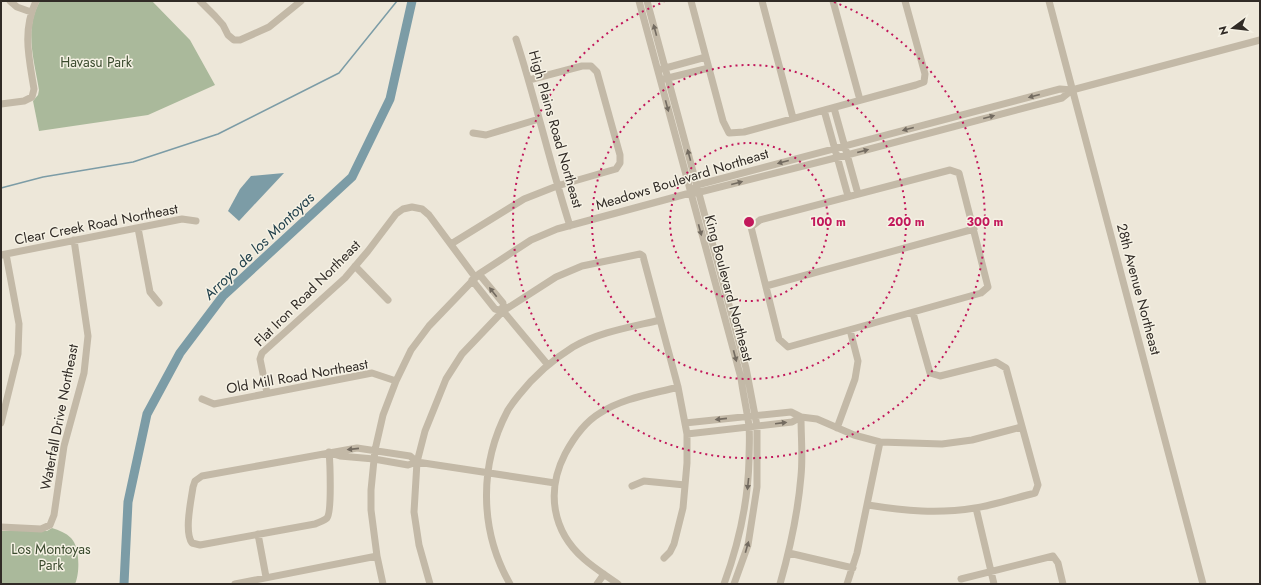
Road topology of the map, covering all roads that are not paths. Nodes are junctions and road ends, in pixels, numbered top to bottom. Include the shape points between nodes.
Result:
1 (10, 1) edge
2 (36, 1) edge
3 (200, 1) edge
4 (301, 1) edge
5 (639, 1) edge
6 (647, 1) edge
7 (693, 1) edge
8 (762, 1) edge
9 (833, 1) edge
10 (905, 1) edge
11 (1049, 1) edge
12 (31, 12) junction
13 (516, 39) dead end
14 (1260, 40) edge
15 (706, 57) junction
16 (666, 68) junction
17 (709, 68) junction
18 (657, 70) junction
19 (668, 78) junction
20 (529, 80) junction
21 (660, 80) junction
22 (1072, 90) junction
23 (860, 100) junction
24 (1, 104) edge
25 (834, 108) junction
26 (824, 110) junction
27 (793, 118) junction
28 (540, 119) junction
29 (473, 133) dead end
30 (845, 146) junction
31 (835, 148) junction
32 (847, 155) junction
33 (838, 157) junction
34 (697, 185) junction
35 (557, 186) junction
36 (690, 193) junction
37 (700, 193) junction
38 (858, 194) junction
39 (848, 196) junction
40 (196, 221) dead end
41 (570, 226) junction
42 (138, 228) junction
43 (974, 230) junction
44 (74, 240) junction
45 (451, 244) junction
46 (4, 254) edge
47 (355, 266) junction
48 (476, 277) junction
49 (766, 286) junction
50 (388, 300) dead end
51 (158, 302) dead end
52 (502, 311) junction
53 (913, 313) junction
54 (660, 320) junction
55 (850, 330) junction
56 (548, 365) junction
57 (396, 382) junction
58 (678, 387) junction
59 (267, 393) junction
60 (202, 399) dead end
61 (747, 416) junction
62 (756, 416) junction
63 (801, 417) junction
64 (1, 423) edge
65 (685, 423) junction
66 (757, 426) junction
67 (749, 427) junction
68 (1021, 427) junction
69 (836, 428) junction
70 (687, 434) junction
71 (880, 442) junction
72 (375, 450) junction
73 (329, 452) junction
74 (374, 459) junction
75 (417, 462) junction
76 (488, 472) junction
77 (555, 483) junction
78 (686, 485) junction
79 (632, 486) dead end
80 (868, 505) junction
81 (976, 508) junction
82 (1, 527) edge
83 (258, 534) junction
84 (789, 553) junction
85 (376, 556) junction
86 (664, 558) dead end
87 (853, 568) junction
88 (991, 572) junction
89 (604, 574) junction
90 (266, 577) junction
91 (961, 579) dead end
92 (235, 584) edge
93 (383, 584) edge
94 (430, 584) edge
95 (510, 584) edge
96 (597, 584) edge
97 (618, 584) edge
98 (724, 584) edge
99 (734, 584) edge
100 (780, 584) edge
101 (847, 584) edge
102 (994, 584) edge
103 (1063, 584) edge
104 (1204, 584) edge

1 - 12 street via 17,7
2 - 12 street
3 - 4 street via 234,40 240,40 270,27
5 - 18 street, King Boulevard Northeast
16 -> 6 street, King Boulevard Northeast
7 - 15 street
8 - 27 street
9 - 23 street
10 - 23 street via 925,74 924,82
11 - 22 street, 28th Avenue Northeast
12 - 24 street via 27,33 34,89 32,97 24,101
13 - 20 street, High Plains Road Northeast
14 - 22 street, Meadows Boulevard Northeast
15 - 16 street
15 - 17 street
16 - 18 street
16 - 19 street, King Boulevard Northeast
17 - 19 street
17 - 27 street via 723,121 729,133 744,132
18 - 21 street, King Boulevard Northeast
19 - 21 street
34 -> 19 street, King Boulevard Northeast
20 - 28 street, High Plains Road Northeast
20 - 35 street via 591,66 597,72 620,155 620,163 616,169
21 -> 36 street, King Boulevard Northeast
22 -> 30 street, Meadows Boulevard Northeast via 1060,89
32 -> 22 street, Meadows Boulevard Northeast via 1062,98
22 - 104 street, 28th Avenue Northeast
23 - 25 street
25 - 26 street
25 - 30 street
26 - 27 street
26 - 31 street
28 - 29 street via 486,134
28 - 35 street, High Plains Road Northeast
30 - 31 street, Meadows Boulevard Northeast
30 - 32 street
31 - 33 street
31 -> 34 street, Meadows Boulevard Northeast
32 - 33 street, Meadows Boulevard Northeast
32 - 38 street
37 -> 33 street, Meadows Boulevard Northeast
33 - 39 street
34 - 36 street, Meadows Boulevard Northeast
34 - 37 street, King Boulevard Northeast
35 - 41 street, High Plains Road Northeast
35 - 45 street via 524,199
36 - 37 street, Meadows Boulevard Northeast
36 - 41 street, Meadows Boulevard Northeast
36 -> 61 street, King Boulevard Northeast via 740,378
37 - 62 street, King Boulevard Northeast
38 - 39 street
38 - 43 street via 950,170 959,173
39 - 49 street via 760,220 751,227
40 - 42 street, Clear Creek Road Northeast via 182,219
41 - 48 street, Meadows Boulevard Northeast via 531,240
42 - 44 street, Clear Creek Road Northeast
42 - 51 street via 150,292
43 - 49 street
43 - 53 street via 988,287 981,294
44 - 46 street, Clear Creek Road Northeast
44 - 82 street, Waterfall Drive Northeast via 88,336 84,373 64,446 54,515 50,525 41,529
45 - 47 street, Flat Iron Road Northeast via 422,209 403,209 396,214
45 - 48 street, Flat Iron Road Northeast
46 - 64 street via 19,324 18,354
47 - 50 street
47 - 59 street, Flat Iron Road Northeast via 262,353 260,359
48 - 52 street, Flat Iron Road Northeast via 503,304
48 - 57 street, Meadows Boulevard Northeast via 429,326 411,350
49 - 55 street via 779,339 788,347
52 - 54 street via 556,277 582,266 640,254 643,256
52 - 56 street, Flat Iron Road Northeast
52 - 75 street via 462,354 446,379 425,431
53 - 55 street
53 - 68 street via 930,373 940,376 996,362 1006,368
54 - 56 street via 598,336 574,346
54 - 58 street
55 - 69 street via 858,361 855,379
56 - 76 street via 534,377 508,408 492,449
57 - 59 street, Old Mill Road Northeast via 372,373
57 - 72 street, Meadows Boulevard Northeast via 383,415
58 - 65 street
58 - 77 street via 613,405 598,414 569,446
59 - 60 street, Old Mill Road Northeast via 214,404
61 - 62 street
61 -> 65 street
61 - 67 street, King Boulevard Northeast
62 - 63 street via 791,412
62 - 66 street, King Boulevard Northeast
66 -> 63 street via 792,422
63 - 69 street via 817,419
63 - 84 street via 801,475
65 - 70 street
66 - 67 street
99 -> 66 street, King Boulevard Northeast via 748,544 757,487
67 - 70 street
67 -> 98 street, King Boulevard Northeast via 746,506 740,535
68 - 71 street via 972,440 942,444
68 - 81 street via 1038,485 1035,493
69 - 71 street
70 - 78 street
71 - 80 street
72 -> 73 street via 357,448
72 - 74 street, Meadows Boulevard Northeast
72 - 75 street via 410,456
73 - 74 street via 340,456
73 - 83 street via 329,507 326,519 315,524
73 - 83 street via 202,476 194,482 188,530 192,543 200,545
74 - 75 street via 408,465
74 - 85 street, Meadows Boulevard Northeast via 371,510
75 - 76 street
75 - 94 street via 414,512 419,545
76 - 77 street
76 - 95 street via 486,488 489,530
77 - 89 street via 554,501 563,533 577,552
78 - 79 street via 644,482
78 - 86 street via 674,544
80 - 81 street via 927,512
80 - 87 street
81 - 88 street
83 - 90 street
84 - 87 street
84 - 100 street
85 - 90 street
85 - 93 street, Meadows Boulevard Northeast
87 - 101 street
88 - 91 street
88 - 102 street
88 - 103 street via 1053,556 1058,563
89 - 96 street
89 - 97 street
90 - 92 street

